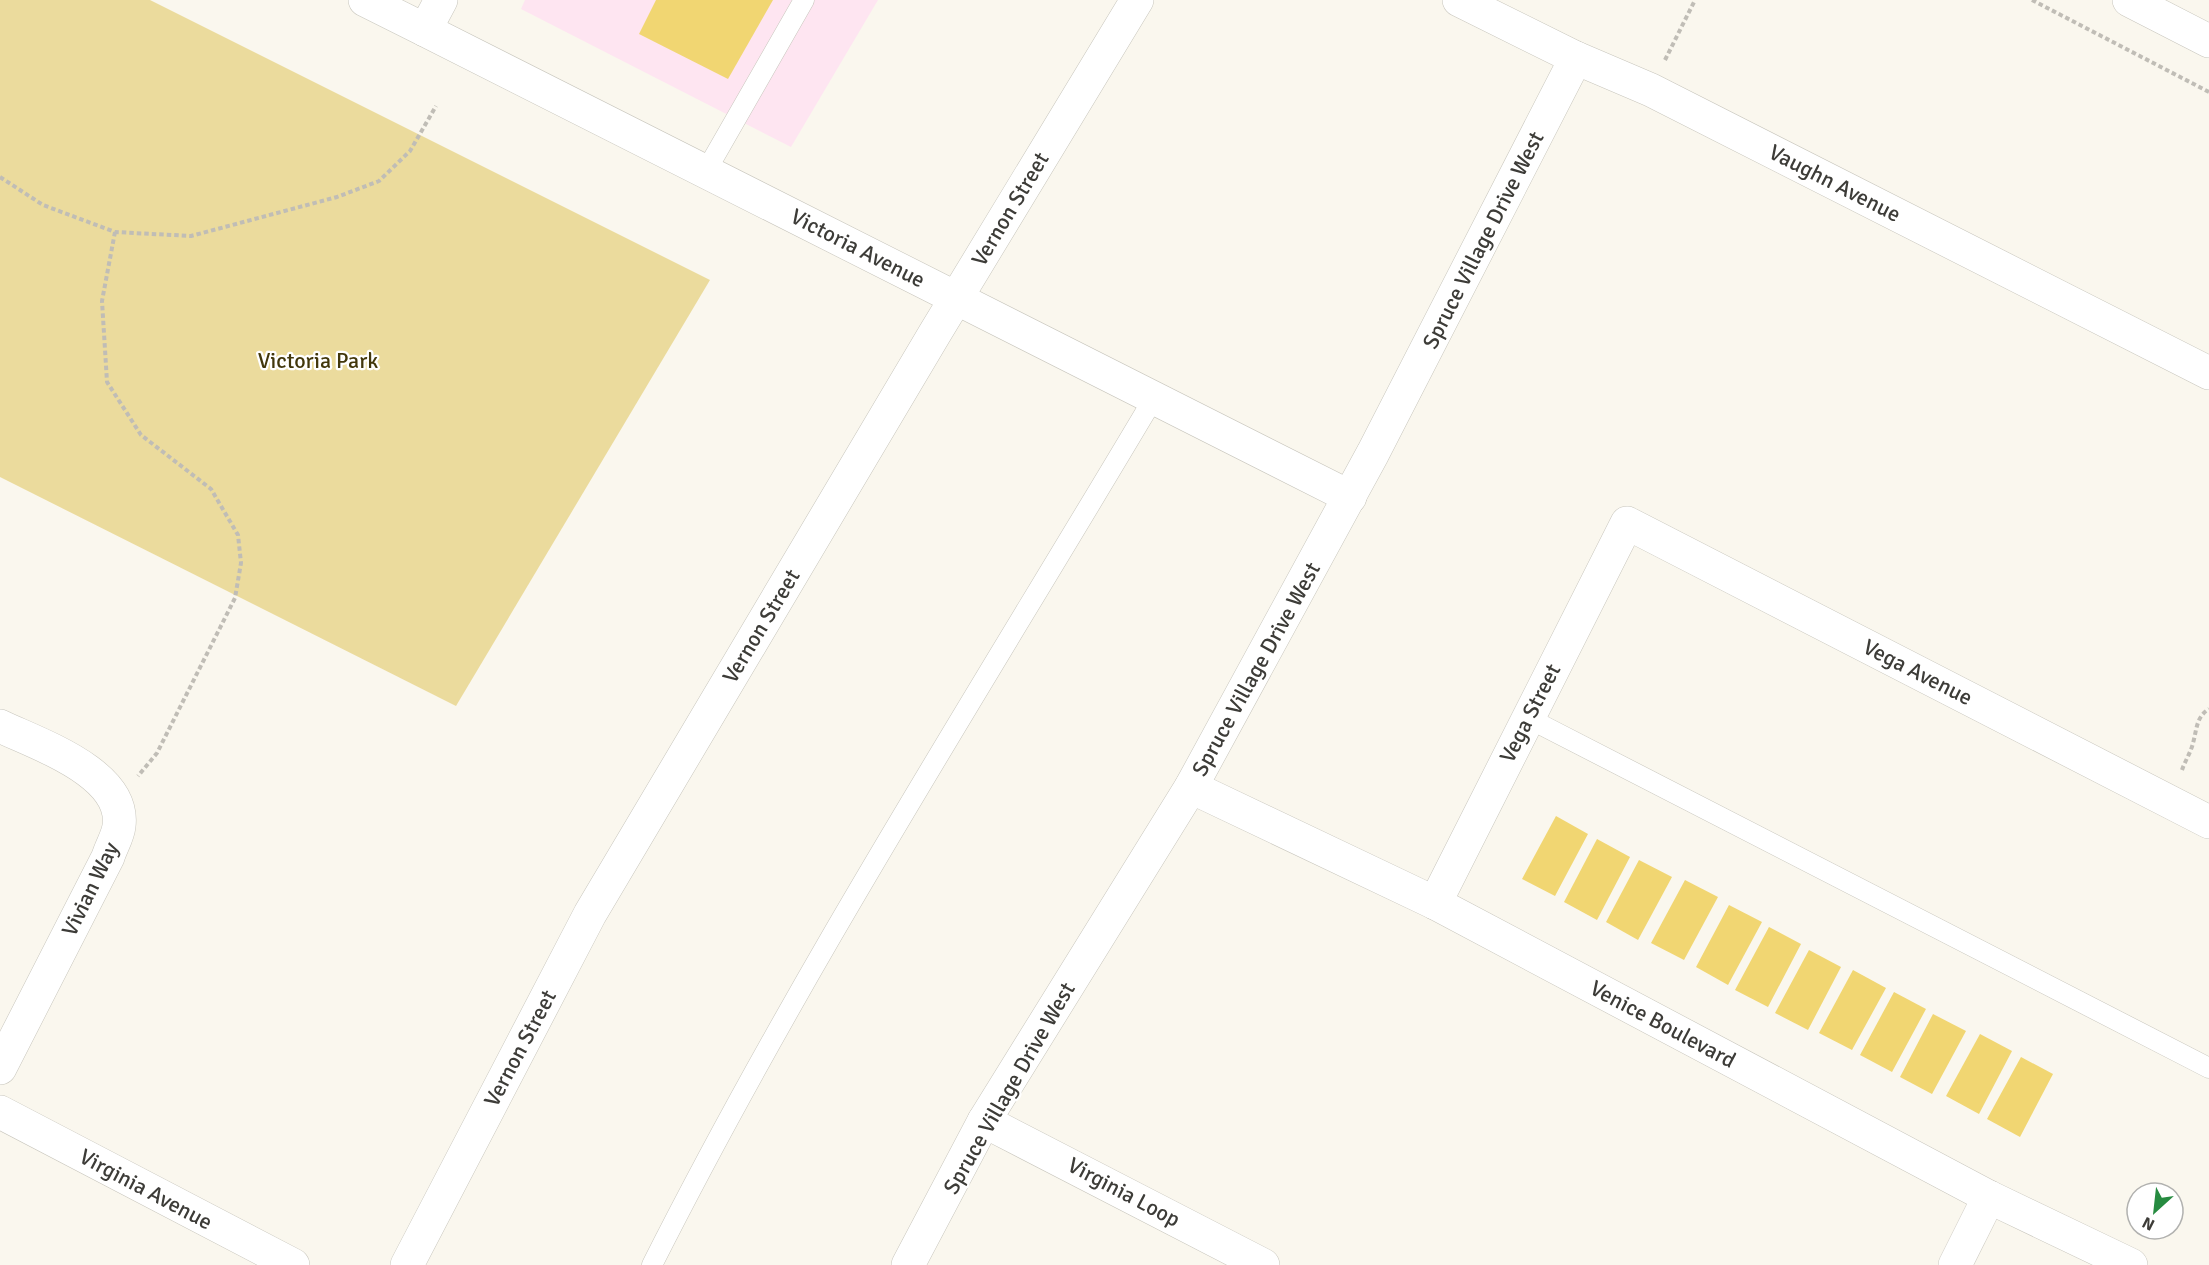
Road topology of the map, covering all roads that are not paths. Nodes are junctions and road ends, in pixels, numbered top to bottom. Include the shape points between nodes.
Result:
1 (365, 0) edge
2 (441, 0) edge
3 (804, 0) edge
4 (1137, 0) edge
5 (1459, 0) edge
6 (2129, 0) edge
7 (425, 30) junction
8 (2209, 41) edge
9 (1576, 58) junction
10 (706, 171) junction
11 (956, 298) junction
12 (2209, 373) edge
13 (1155, 396) junction
14 (1350, 497) junction
15 (1627, 523) joint
16 (1527, 718) junction
17 (0, 726) edge
18 (1191, 787) junction
19 (2209, 822) edge
20 (1435, 903) junction
21 (0, 1068) edge
22 (2209, 1068) edge
23 (0, 1112) edge
24 (984, 1121) junction
25 (1989, 1197) junction
26 (293, 1265) edge
27 (407, 1265) edge
28 (652, 1265) edge
29 (908, 1265) edge
30 (1263, 1265) edge
31 (1955, 1265) edge
32 (2131, 1265) edge

1 - 7 street, Victoria Avenue
2 - 7 street
3 - 10 lane
4 - 11 street, Vernon Street
5 - 9 street, Vaughn Avenue
6 - 8 street
7 - 10 street, Victoria Avenue
9 - 12 street, Vaughn Avenue via 1651,90
9 - 14 street, Spruce Village Drive West
10 - 11 street, Victoria Avenue
11 - 13 street, Victoria Avenue
11 - 27 street, Vernon Street via 590,914
13 - 14 street, Victoria Avenue
13 - 28 lane via 799,990
14 - 18 street, Spruce Village Drive West
15 - 16 street, Vega Street
15 - 19 street, Vega Avenue
16 - 20 street, Vega Street
16 - 22 lane
17 - 21 street, Vivian Way via 82,766 102,782 116,802 119,826 108,857
18 - 20 street, Venice Boulevard
18 - 24 street, Spruce Village Drive West
20 - 25 street, Venice Boulevard
23 - 26 street, Virginia Avenue
24 - 29 street, Spruce Village Drive West
24 - 30 street, Virginia Loop
25 - 31 street
25 - 32 street, Venice Boulevard

